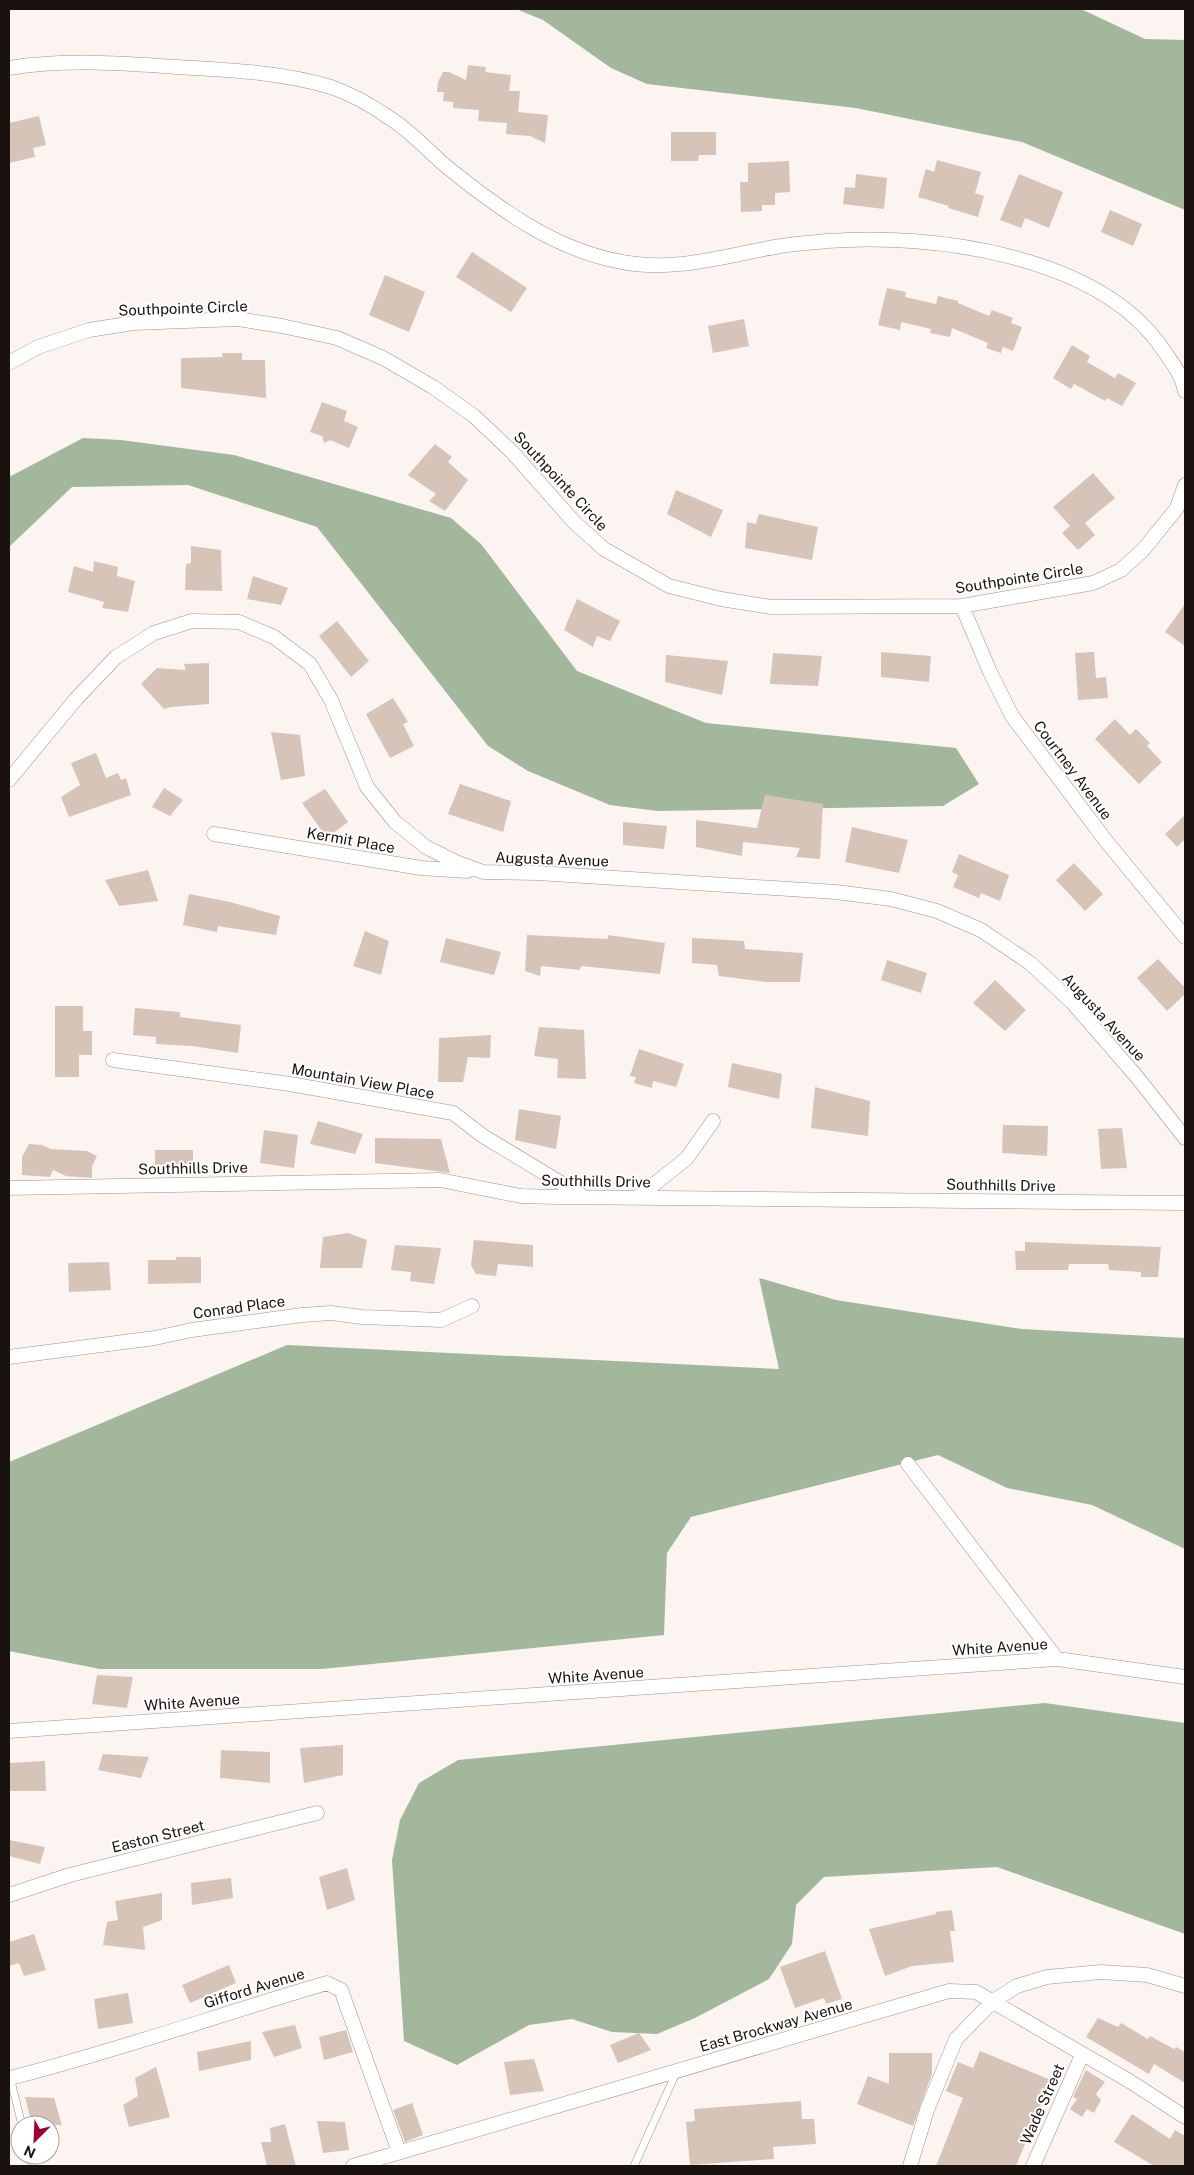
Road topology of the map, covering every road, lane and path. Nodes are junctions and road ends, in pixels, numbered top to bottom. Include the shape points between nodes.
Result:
1 (9, 68) edge
2 (9, 363) edge
3 (1185, 390) edge
4 (1185, 485) edge
5 (962, 606) junction
6 (9, 780) edge
7 (214, 834) dead end
8 (483, 872) junction
9 (1185, 937) edge
10 (113, 1060) dead end
11 (713, 1121) dead end
12 (1185, 1138) edge
13 (9, 1188) edge
14 (585, 1197) junction
15 (637, 1198) junction
16 (1185, 1204) edge
17 (472, 1306) dead end
18 (9, 1357) edge
19 (908, 1464) dead end
20 (1058, 1659) junction
21 (1185, 1677) edge
22 (9, 1732) edge
23 (317, 1813) dead end
24 (9, 1895) edge
25 (1185, 1986) edge
26 (992, 2002) junction
27 (1082, 2055) junction
28 (677, 2070) junction
29 (9, 2076) edge
30 (19, 2115) edge
31 (1185, 2117) edge
32 (400, 2152) junction
33 (353, 2166) edge
34 (634, 2166) edge
35 (910, 2166) edge
36 (1033, 2166) edge

1 - 3 street via 42,62 132,64 265,74 334,88 391,118 454,172 540,234 576,250 622,262 667,266 718,260 777,246 884,239 1002,253 1068,277 1117,302 1154,335 1182,378
2 - 5 street, Southpointe Circle via 38,347 89,330 133,323 238,319 337,338 383,358 474,416 604,549 669,586 771,607
4 - 5 street, Southpointe Circle via 1178,508 1143,550 1121,570 1093,583
5 - 9 street, Courtney Avenue via 1012,716 1106,841
6 - 8 street, Augusta Avenue via 76,699 116,657 154,633 192,621 240,622 274,637 310,664 331,700 367,787 395,822 426,847
7 - 8 street, Kermit Place via 421,868
8 - 12 street, Augusta Avenue via 836,892 891,899 937,911 981,930 1030,963 1072,1002
10 - 14 street, Mountain View Place via 290,1084 454,1113 483,1136
11 - 15 street via 687,1158
13 - 14 street, Southhills Drive via 440,1180 521,1196
14 - 15 street, Southhills Drive
15 - 16 street, Southhills Drive
17 - 18 street, Conrad Place via 441,1320 331,1313 302,1315
19 - 20 street
20 - 21 street, White Avenue
20 - 22 street, White Avenue
23 - 24 street, Easton Street via 70,1875
25 - 26 street via 1147,1975 1101,1972 1047,1977 1017,1986
26 - 27 street, East Brockway Avenue
26 - 28 street, East Brockway Avenue via 976,1992 949,1991
26 - 35 street via 956,2039 927,2110
27 - 31 street, East Brockway Avenue
27 - 36 street, Wade Street
28 - 32 street, East Brockway Avenue
28 - 34 lane
29 - 30 lane
29 - 32 street, Gifford Avenue via 132,2044 328,1983 341,1990
32 - 33 street, East Brockway Avenue

